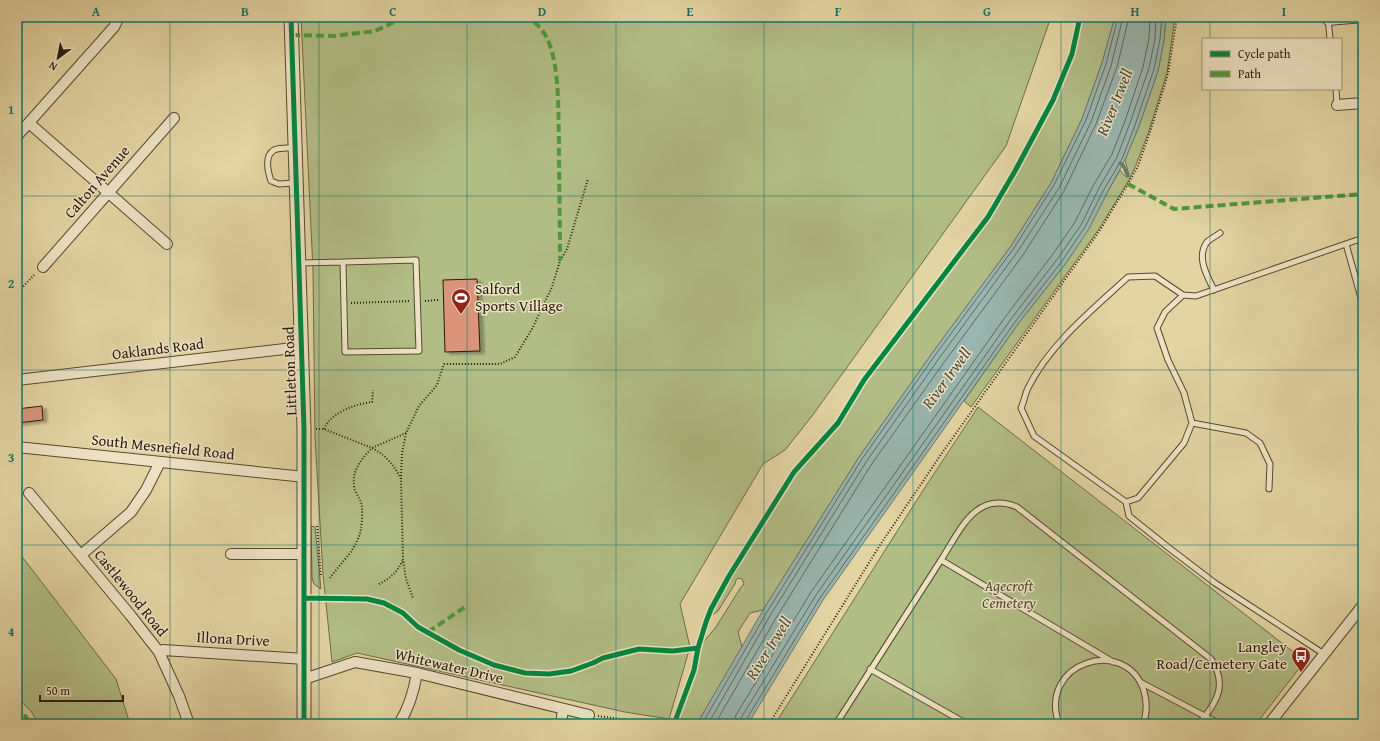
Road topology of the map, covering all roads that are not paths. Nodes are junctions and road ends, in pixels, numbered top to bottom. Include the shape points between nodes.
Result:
1 (119, 17) edge
2 (292, 17) edge
3 (1363, 17) edge
4 (1328, 19) edge
5 (1330, 38) edge
6 (1336, 90) edge
7 (1363, 103) edge
8 (1337, 105) joint
9 (174, 118) dead end
10 (29, 123) junction
11 (17, 136) edge
12 (295, 148) junction
13 (296, 183) junction
14 (108, 193) junction
15 (1220, 233) dead end
16 (1363, 238) edge
17 (166, 244) dead end
18 (1346, 244) junction
19 (343, 262) junction
20 (298, 264) junction
21 (42, 267) road end
22 (1214, 290) junction
23 (1183, 295) junction
24 (1363, 305) edge
25 (302, 348) junction
26 (17, 380) edge
27 (1192, 423) junction
28 (17, 447) edge
29 (160, 462) junction
30 (305, 477) junction
31 (1269, 489) dead end
32 (29, 493) dead end
33 (1126, 502) junction
34 (231, 554) dead end
35 (304, 554) junction
36 (81, 556) junction
37 (941, 560) junction
38 (1363, 605) edge
39 (159, 652) junction
40 (1324, 654) junction
41 (305, 659) junction
42 (1113, 662) junction
43 (870, 669) junction
44 (417, 672) junction
45 (304, 679) junction
46 (1139, 681) junction
47 (563, 709) junction
48 (589, 715) road end
49 (1206, 716) junction
50 (189, 724) edge
51 (304, 724) edge
52 (399, 724) edge
53 (562, 724) edge
54 (836, 724) edge
55 (967, 724) edge
56 (1058, 724) edge
57 (1143, 724) edge
58 (1199, 724) edge
59 (1220, 724) edge
60 (1269, 724) edge

1 - 10 street via 110,31
2 - 12 street, Littleton Road
3 - 4 street
4 - 5 lane
6 - 8 lane
7 - 8 street
9 - 14 street, Calton Avenue
10 - 11 street
10 - 14 street
12 - 13 street, Littleton Road
12 - 13 lane via 273,151 268,168 272,181
13 - 20 street, Littleton Road
14 - 17 street
14 - 21 street, Calton Avenue
15 - 22 lane via 1207,242 1202,254 1204,272
16 - 18 lane
18 - 22 lane
18 - 24 lane
19 - 19 lane via 345,352 419,351 416,260
19 - 20 lane
20 - 25 street, Littleton Road
22 - 23 lane via 1196,296
23 - 27 lane via 1165,312 1157,328 1168,360 1184,393
23 - 33 lane via 1155,276 1128,277 1077,323 1045,361 1028,388 1021,408 1034,436
25 - 26 street, Oaklands Road
25 - 30 street, Littleton Road
27 - 31 lane via 1246,433 1260,444 1270,464
27 - 33 lane via 1184,443 1138,498
28 - 29 street, South Mesnefield Road
29 - 30 street, South Mesnefield Road
29 - 36 street via 131,512
30 - 35 street, Littleton Road
32 - 36 street, Castlewood Road
33 - 40 lane via 1129,516 1146,531 1215,583
34 - 35 street
35 - 41 street, Littleton Road
36 - 39 street, Castlewood Road
37 - 42 lane
37 - 43 lane
37 - 49 lane via 968,517 978,508 997,502 1017,507 1211,659 1218,672 1220,689
38 - 40 street
39 - 41 street, Illona Drive via 163,650
39 - 50 street, Castlewood Road
40 - 60 street
41 - 45 street, Littleton Road
42 - 46 lane via 1128,669
42 - 56 lane via 1094,661 1076,667 1069,673 1063,680 1056,698 1055,712
43 - 54 lane
43 - 55 lane
44 - 45 street, Whitewater Drive via 355,662
44 - 47 street, Whitewater Drive
44 - 52 street via 412,696
45 - 51 street, Littleton Road
46 - 49 lane
46 - 57 lane via 1146,705
47 - 48 street, Whitewater Drive
47 - 53 street
49 - 58 lane
49 - 59 lane

